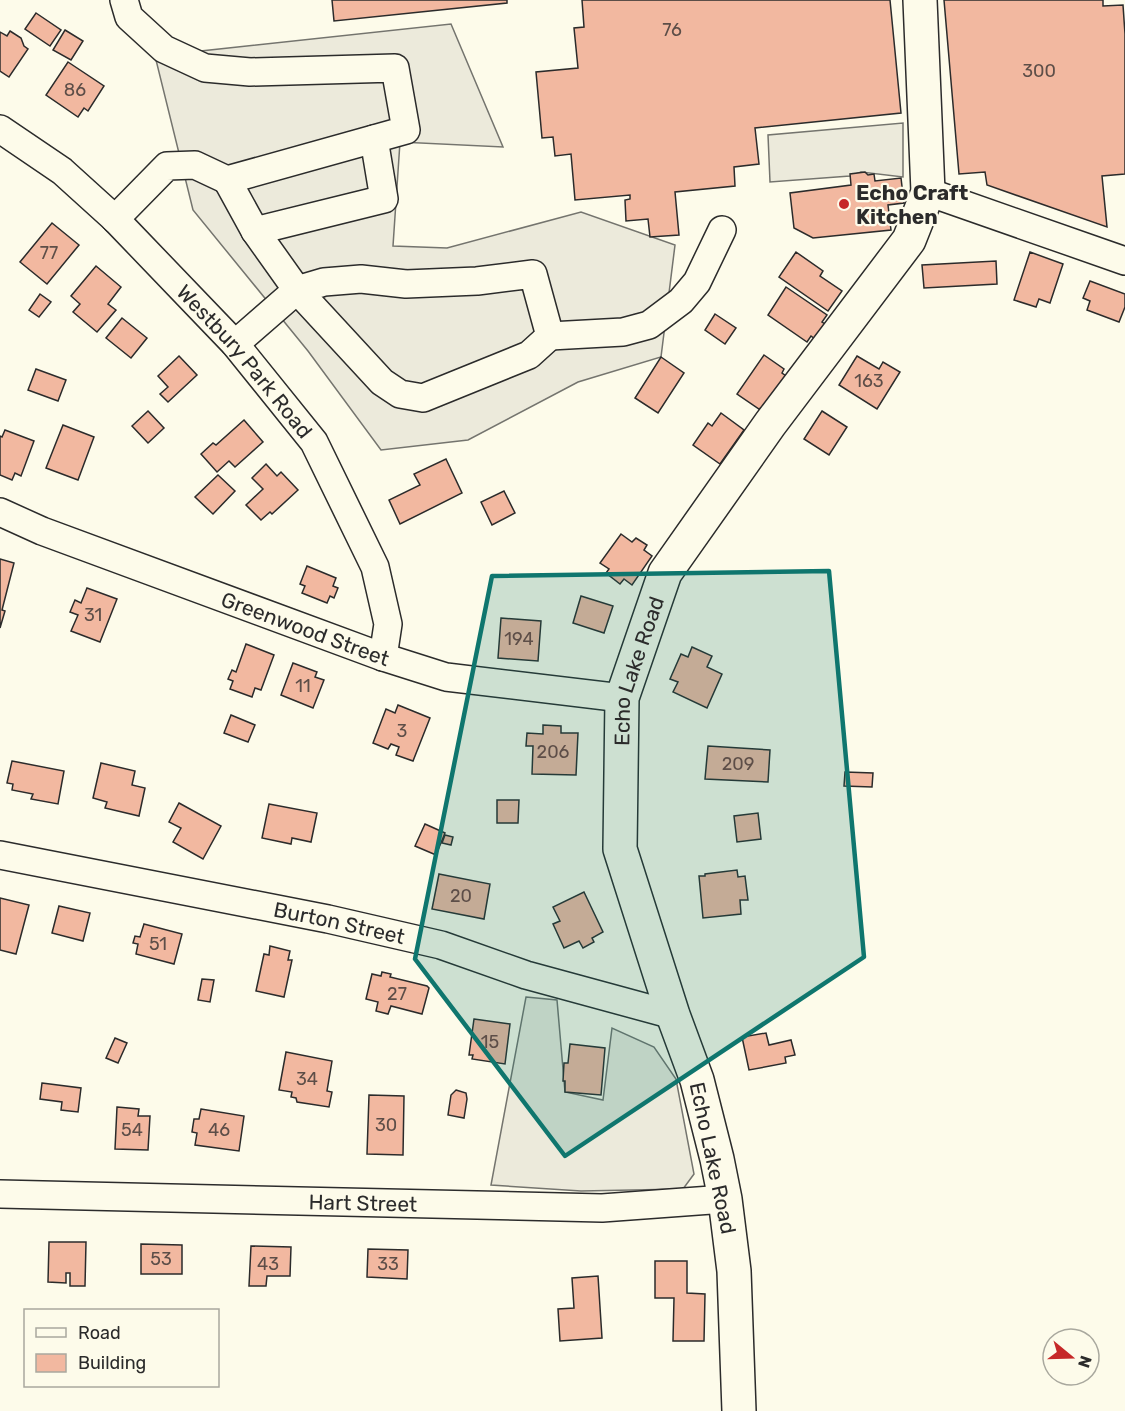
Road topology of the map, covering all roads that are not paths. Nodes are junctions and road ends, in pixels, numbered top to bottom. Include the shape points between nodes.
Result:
1 (124, 0) edge
2 (920, 0) edge
3 (0, 129) edge
4 (374, 139) junction
5 (227, 180) junction
6 (928, 192) junction
7 (115, 219) junction
8 (722, 230) dead end
9 (255, 231) junction
10 (1125, 261) edge
11 (297, 290) junction
12 (549, 336) junction
13 (235, 345) junction
14 (0, 512) edge
15 (383, 657) junction
16 (622, 698) junction
17 (0, 855) edge
18 (673, 1015) junction
19 (0, 1194) edge
20 (725, 1199) junction
21 (739, 1411) edge

1 - 4 street via 129,17 164,50 205,68 250,72 395,68 406,130
2 - 6 main road, Echo Lake Road
3 - 7 street, Westbury Park Road via 62,171
4 - 5 street
4 - 9 street via 384,198
5 - 7 street via 195,165 167,166
5 - 9 street
6 - 10 street
6 - 16 main road, Echo Lake Road via 909,240 770,424 665,573
7 - 13 street, Westbury Park Road
8 - 12 street via 697,282 681,301 650,325 623,332
9 - 11 street
11 - 12 street via 324,282 361,279 406,284 533,274
11 - 12 street via 382,382 400,394 423,398 529,355
11 - 13 street
13 - 15 street, Westbury Park Road via 314,442 375,567 388,624
14 - 15 street, Greenwood Street
15 - 16 street, Greenwood Street via 446,678
16 - 18 main road, Echo Lake Road via 620,849
17 - 18 street, Burton Street via 441,945 526,975
18 - 20 main road, Echo Lake Road via 697,1080
19 - 20 street, Hart Street via 602,1208
20 - 21 main road, Echo Lake Road via 734,1271

